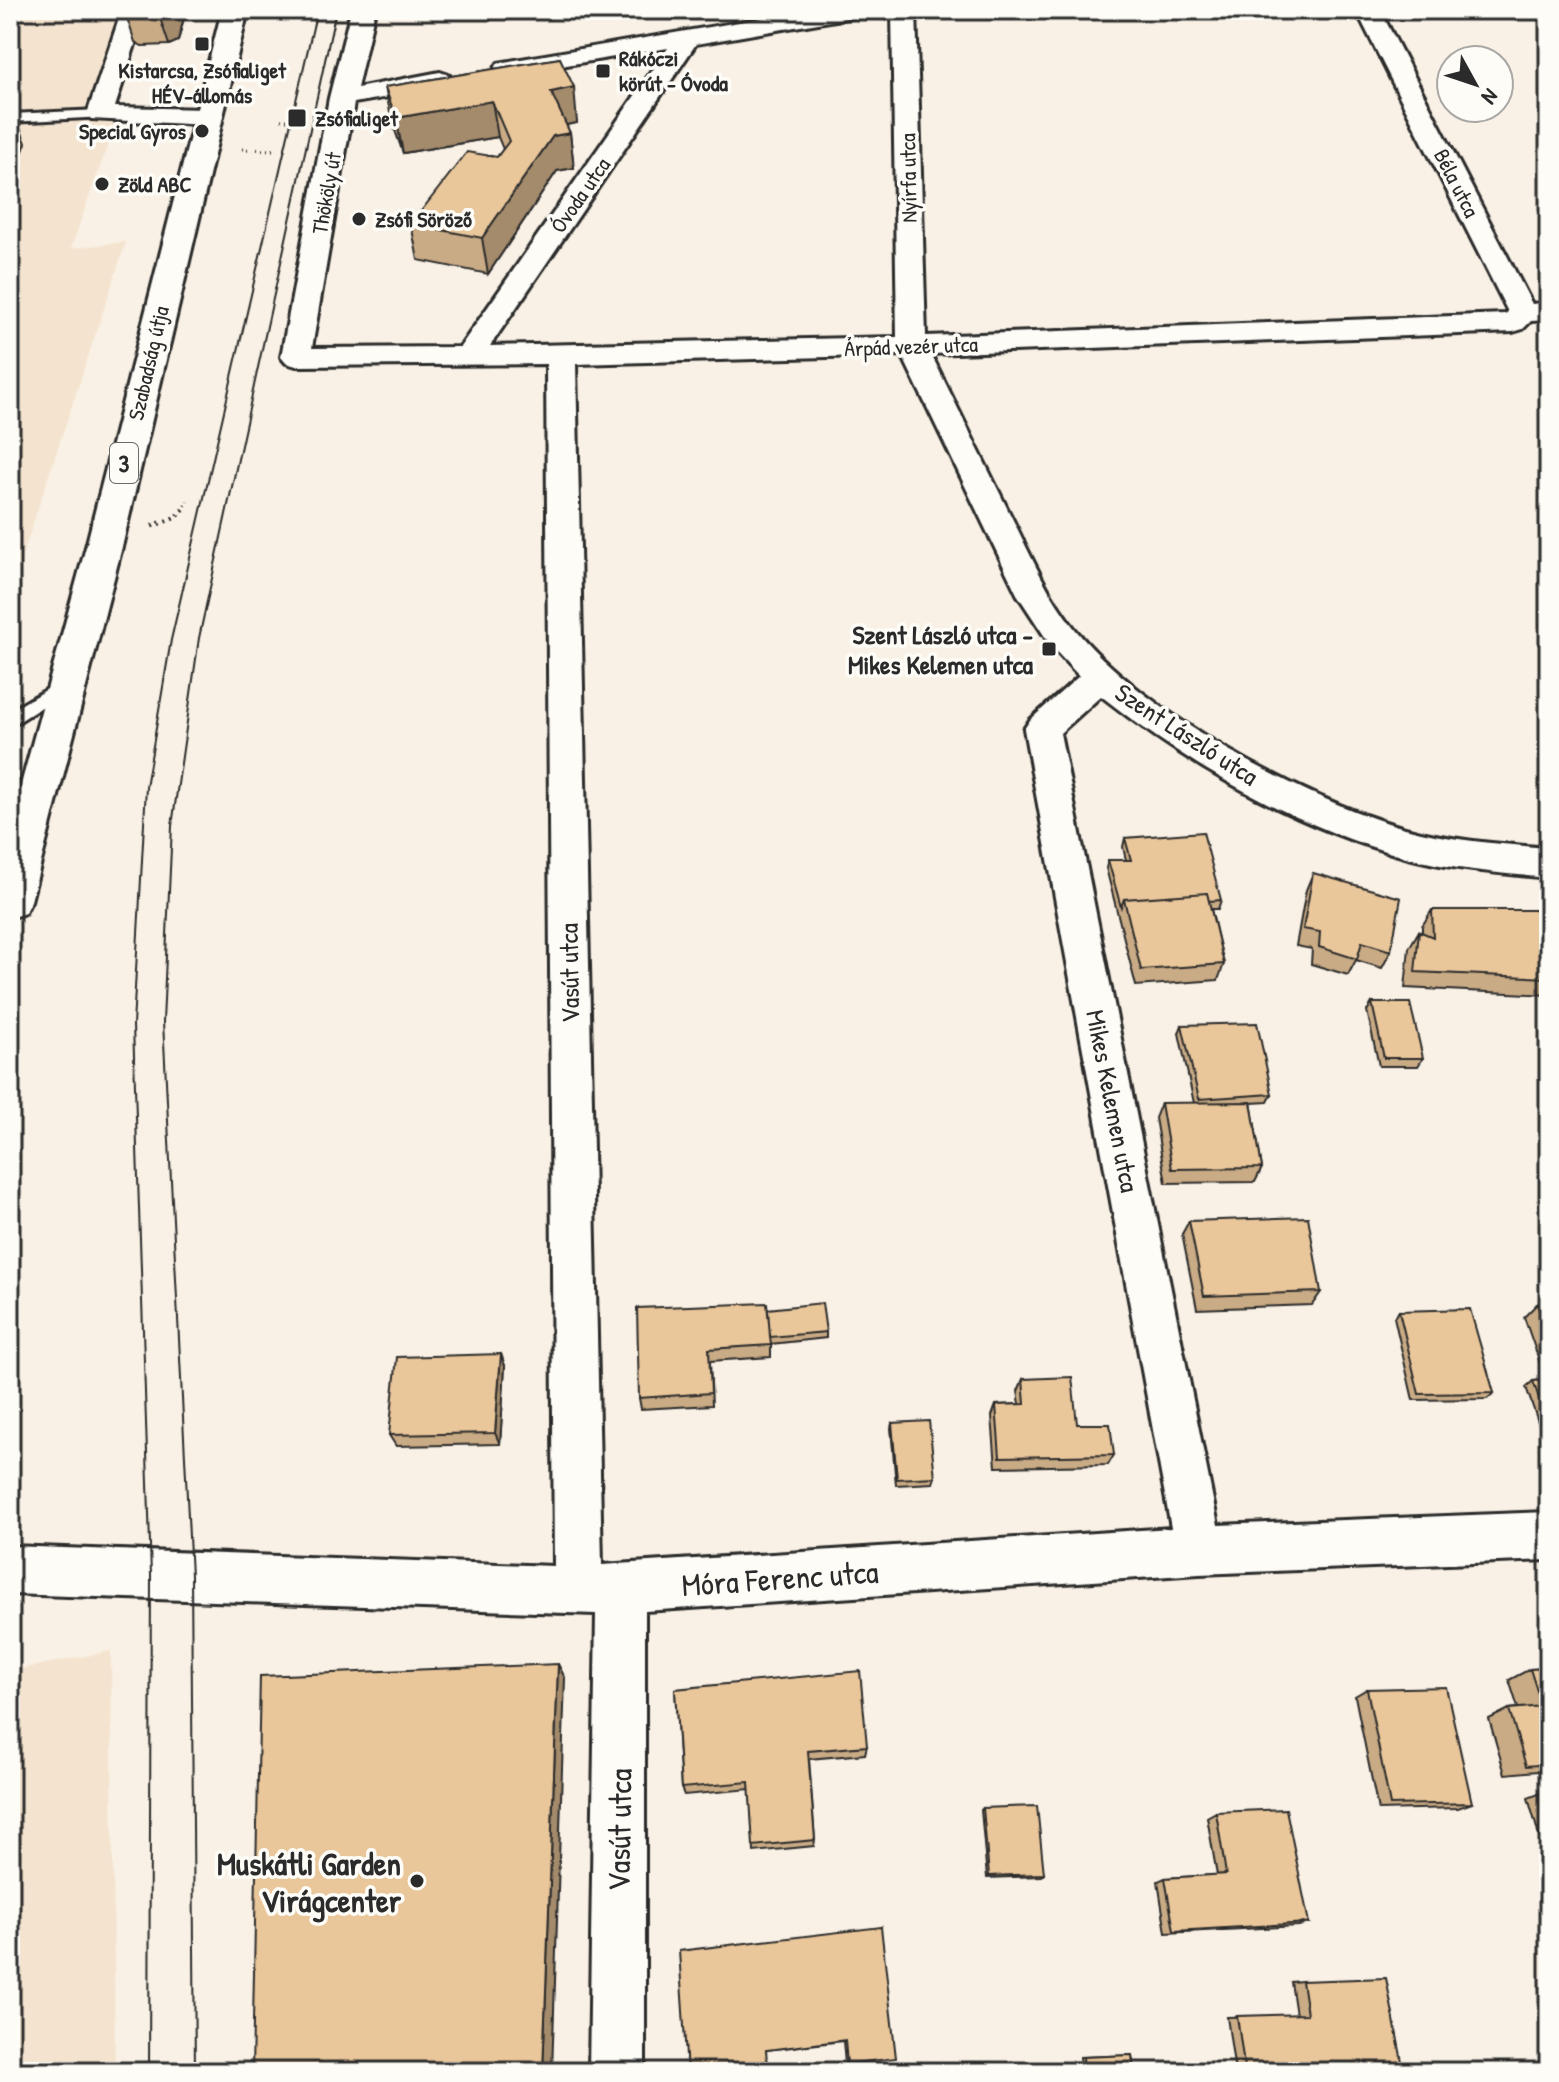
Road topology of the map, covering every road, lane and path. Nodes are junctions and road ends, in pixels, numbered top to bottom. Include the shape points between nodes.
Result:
1 (134, 10) edge
2 (235, 10) edge
3 (363, 10) edge
4 (853, 10) edge
5 (904, 10) edge
6 (1368, 10) edge
7 (689, 36) junction
8 (342, 98) junction
9 (100, 114) junction
10 (207, 117) junction
11 (10, 118) edge
12 (1536, 312) edge
13 (301, 330) joint
14 (912, 346) junction
15 (470, 354) junction
16 (561, 355) junction
17 (1100, 677) junction
18 (69, 682) junction
19 (10, 720) edge
20 (1549, 863) edge
21 (10, 901) edge
22 (1549, 1536) edge
23 (1199, 1550) junction
24 (10, 1570) edge
25 (600, 1590) junction
26 (617, 2072) edge

1 - 9 street
2 - 10 main road, Szabadság útja / 3
3 - 8 street, Thököly út
4 - 7 street
5 - 14 street, Nyírfa utca
6 - 12 street, Béla utca
7 - 8 street
7 - 15 street, Óvoda utca
8 - 13 street, Thököly út
9 - 10 street
9 - 11 lane
10 - 18 main road, Szabadság útja / 3
12 - 14 street, Árpád vezér utca via 1513,323
13 - 15 street, Árpád vezér utca via 296,357
14 - 16 street, Árpád vezér utca
14 - 17 street, Szent László utca via 1034,594 1063,637
15 - 16 street, Árpád vezér utca
16 - 25 street, Vasút utca
17 - 20 street, Szent László utca via 1212,756 1348,824 1462,855
17 - 23 street, Mikes Kelemen utca via 1042,729
18 - 19 lane
18 - 21 main road, Szabadság útja / 3
22 - 23 street, Móra Ferenc utca
23 - 25 street, Móra Ferenc utca
24 - 25 street, Móra Ferenc utca
25 - 26 street, Vasút utca

